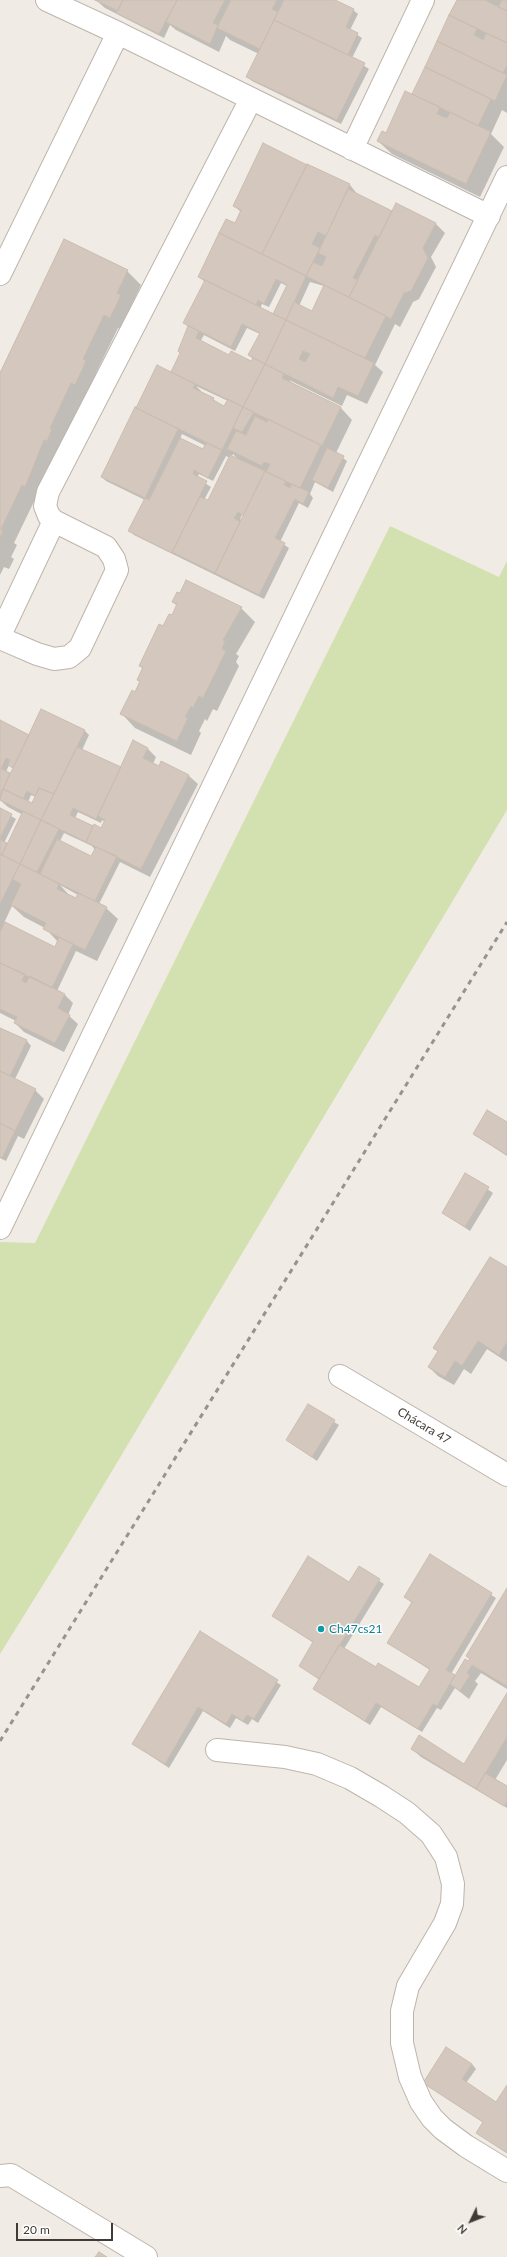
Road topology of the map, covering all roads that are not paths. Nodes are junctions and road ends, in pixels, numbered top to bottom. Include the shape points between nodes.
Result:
1 (47, 0) edge
2 (423, 0) edge
3 (118, 33) junction
4 (251, 99) junction
5 (352, 149) junction
6 (507, 177) edge
7 (489, 216) junction
8 (0, 274) edge
9 (54, 521) junction
10 (0, 637) edge
11 (0, 1228) edge
12 (340, 1376) dead end
13 (507, 1475) edge
14 (217, 1750) dead end
15 (507, 2170) edge
16 (0, 2176) edge
17 (146, 2257) edge

1 - 3 street
2 - 5 street
3 - 4 street
3 - 8 street
4 - 5 street
4 - 9 street via 48,492 45,506
5 - 7 street
6 - 7 street
7 - 11 street
9 - 10 street
9 - 10 street via 106,547 114,559 117,570 80,648 69,657 54,659
12 - 13 street, Chácara 47
14 - 15 street via 285,1757 317,1764 350,1778 407,1813 430,1834 446,1857 453,1884 452,1904 445,1923 408,1986 402,2011 402,2043 410,2077 421,2102 432,2118 443,2130 466,2146
16 - 17 street via 11,2175

